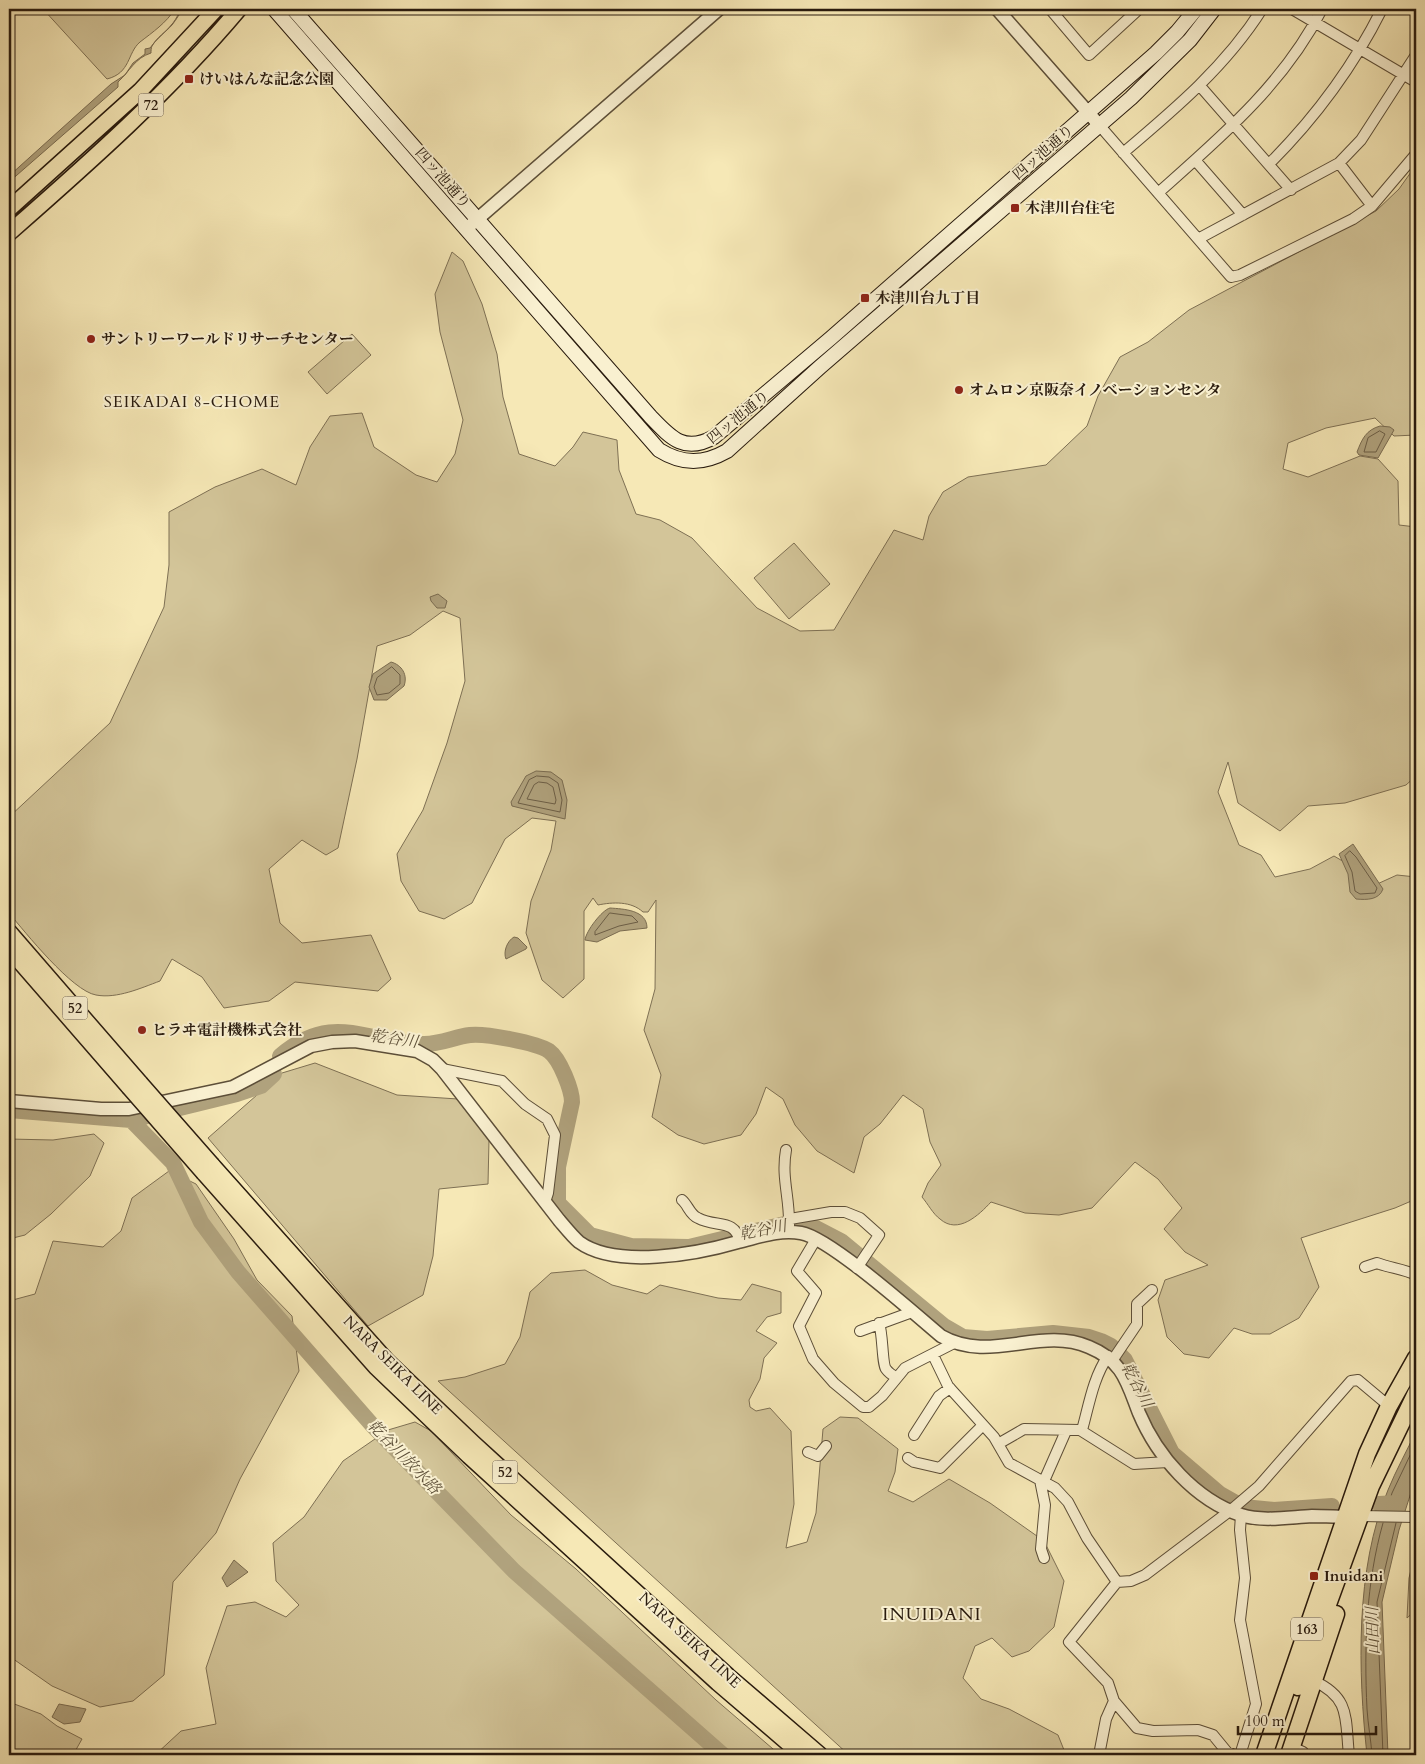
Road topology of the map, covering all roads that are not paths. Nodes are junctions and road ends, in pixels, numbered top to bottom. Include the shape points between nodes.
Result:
1 (216, 9) edge
2 (239, 9) edge
3 (274, 9) edge
4 (293, 9) edge
5 (719, 9) edge
6 (997, 9) edge
7 (1050, 9) edge
8 (1138, 9) edge
9 (1196, 9) edge
10 (1214, 9) edge
11 (1262, 9) edge
12 (1292, 9) edge
13 (1322, 9) edge
14 (1382, 9) edge
15 (1315, 22) junction
16 (1360, 50) junction
17 (1416, 55) edge
18 (1405, 76) junction
19 (1416, 82) edge
20 (1200, 86) junction
21 (1088, 113) junction
22 (1234, 125) junction
23 (1100, 126) junction
24 (1123, 153) junction
25 (1415, 158) edge
26 (1195, 160) junction
27 (1339, 163) junction
28 (1269, 164) junction
29 (1291, 190) junction
30 (1158, 193) junction
31 (1372, 206) junction
32 (9, 209) edge
33 (1243, 215) junction
34 (477, 219) junction
35 (466, 229) junction
36 (9, 233) edge
37 (1198, 239) junction
38 (9, 932) edge
39 (9, 949) edge
40 (442, 1069) junction
41 (135, 1085) junction
42 (9, 1101) edge
43 (786, 1150) dead end
44 (208, 1169) junction
45 (682, 1200) dead end
46 (545, 1202) junction
47 (790, 1226) junction
48 (740, 1238) junction
49 (816, 1239) junction
50 (861, 1264) junction
51 (1365, 1267) dead end
52 (1416, 1275) edge
53 (1152, 1290) dead end
54 (912, 1312) junction
55 (879, 1323) junction
56 (860, 1331) dead end
57 (954, 1343) junction
58 (933, 1356) junction
59 (1114, 1356) junction
60 (1416, 1358) edge
61 (896, 1377) junction
62 (950, 1388) junction
63 (1416, 1393) edge
64 (1388, 1406) junction
65 (983, 1425) junction
66 (1082, 1430) junction
67 (1066, 1431) junction
68 (914, 1436) dead end
69 (998, 1444) junction
70 (826, 1446) dead end
71 (808, 1452) dead end
72 (908, 1458) dead end
73 (1168, 1462) junction
74 (1042, 1481) junction
75 (1236, 1513) junction
76 (1414, 1516) edge
77 (1360, 1517) junction
78 (1347, 1555) junction
79 (1044, 1558) dead end
80 (1117, 1582) junction
81 (1314, 1681) junction
82 (1114, 1701) junction
83 (1269, 1751) edge
84 (1294, 1752) edge
85 (802, 1755) edge
86 (820, 1755) edge
87 (1099, 1755) edge
88 (1235, 1755) edge
89 (1240, 1755) edge
90 (1258, 1755) edge
91 (1349, 1755) edge

1 - 32 main road, 72 via 140,92
2 - 36 main road, 72 via 124,131
3 - 35 main road, 四ッ池通り
4 - 34 main road, 四ッ池通り
5 - 34 street
6 - 21 street
7 - 8 street via 1089,55
9 - 21 main road, 四ッ池通り via 1156,53
10 - 23 main road, 四ッ池通り via 1190,40
11 - 20 street
12 - 15 street
13 - 15 street
14 - 16 street
15 - 16 street
15 - 22 street via 1273,82
16 - 18 street
16 - 28 street via 1320,108
17 - 18 street
18 - 19 street
18 - 27 street via 1361,140
20 - 22 street
20 - 24 street
21 - 23 street
21 - 34 main road, 四ッ池通り via 714,437 694,444 673,439 665,432
22 - 26 street
22 - 28 street
23 - 24 street
23 - 35 main road, 四ッ池通り via 727,450 699,462 671,458 659,450
24 - 30 street
25 - 31 street
26 - 30 street
26 - 33 street
27 - 29 street
27 - 31 street
28 - 29 street
29 - 33 street
30 - 37 street
31 - 37 street via 1353,219 1231,277
33 - 37 street
34 - 35 street
38 - 41 main road, NARA SEIKA LINE / 52
39 - 41 main road, NARA SEIKA LINE / 52
40 - 42 street via 418,1051 355,1041 332,1042 311,1046 233,1087 138,1107 101,1109
40 - 46 street
40 - 46 street via 502,1081 524,1104 547,1119 555,1135
41 - 44 main road, NARA SEIKA LINE / 52, bridge
43 - 47 street via 783,1179
44 - 85 main road, NARA SEIKA LINE / 52 via 376,1367 718,1683
44 - 86 main road, NARA SEIKA LINE / 52 via 387,1362 728,1676
45 - 48 street via 699,1219 730,1226
46 - 48 street via 579,1242 615,1256 684,1255
47 - 48 street
47 - 49 street
47 - 50 street via 841,1212 860,1218 879,1235
49 - 50 street
49 - 61 street via 797,1271 816,1293 799,1324 813,1359 834,1383 866,1408 882,1396
50 - 54 street
51 - 52 street via 1377,1263
53 - 59 street via 1137,1304 1137,1324
54 - 55 street
54 - 57 street
55 - 56 street
55 - 61 street via 883,1335 884,1365
57 - 58 street
57 - 59 street via 972,1348 991,1348 1051,1340 1087,1346
58 - 61 street via 905,1368
58 - 62 street
59 - 66 street via 1100,1367
59 - 73 street via 1153,1443
60 - 64 highway, 163
62 - 65 street
62 - 68 street via 939,1396
63 - 77 highway, 163 via 1371,1486
64 - 75 street via 1358,1380 1351,1381
64 - 77 highway, 163 via 1367,1454
65 - 69 street
65 - 72 street via 940,1468
66 - 67 street
66 - 73 street via 1134,1464
67 - 69 street via 1024,1429
67 - 74 street
69 - 74 street via 1009,1464
70 - 71 street via 818,1456
73 - 75 street via 1195,1488
74 - 79 street via 1045,1505 1041,1549
74 - 80 street via 1056,1488 1068,1502 1087,1538
75 - 77 street via 1272,1518
75 - 80 street via 1145,1575
75 - 89 street via 1245,1578 1240,1620 1256,1704
76 - 77 street
77 - 78 highway, 163
77 - 83 highway, 163
78 - 81 highway via 1335,1620
78 - 83 highway, 163
80 - 82 street via 1069,1642 1108,1683
81 - 84 highway
81 - 91 street via 1330,1688 1344,1708
82 - 87 street via 1106,1719
82 - 88 street via 1137,1728 1198,1730 1212,1735 1227,1752
83 - 90 highway, 163

